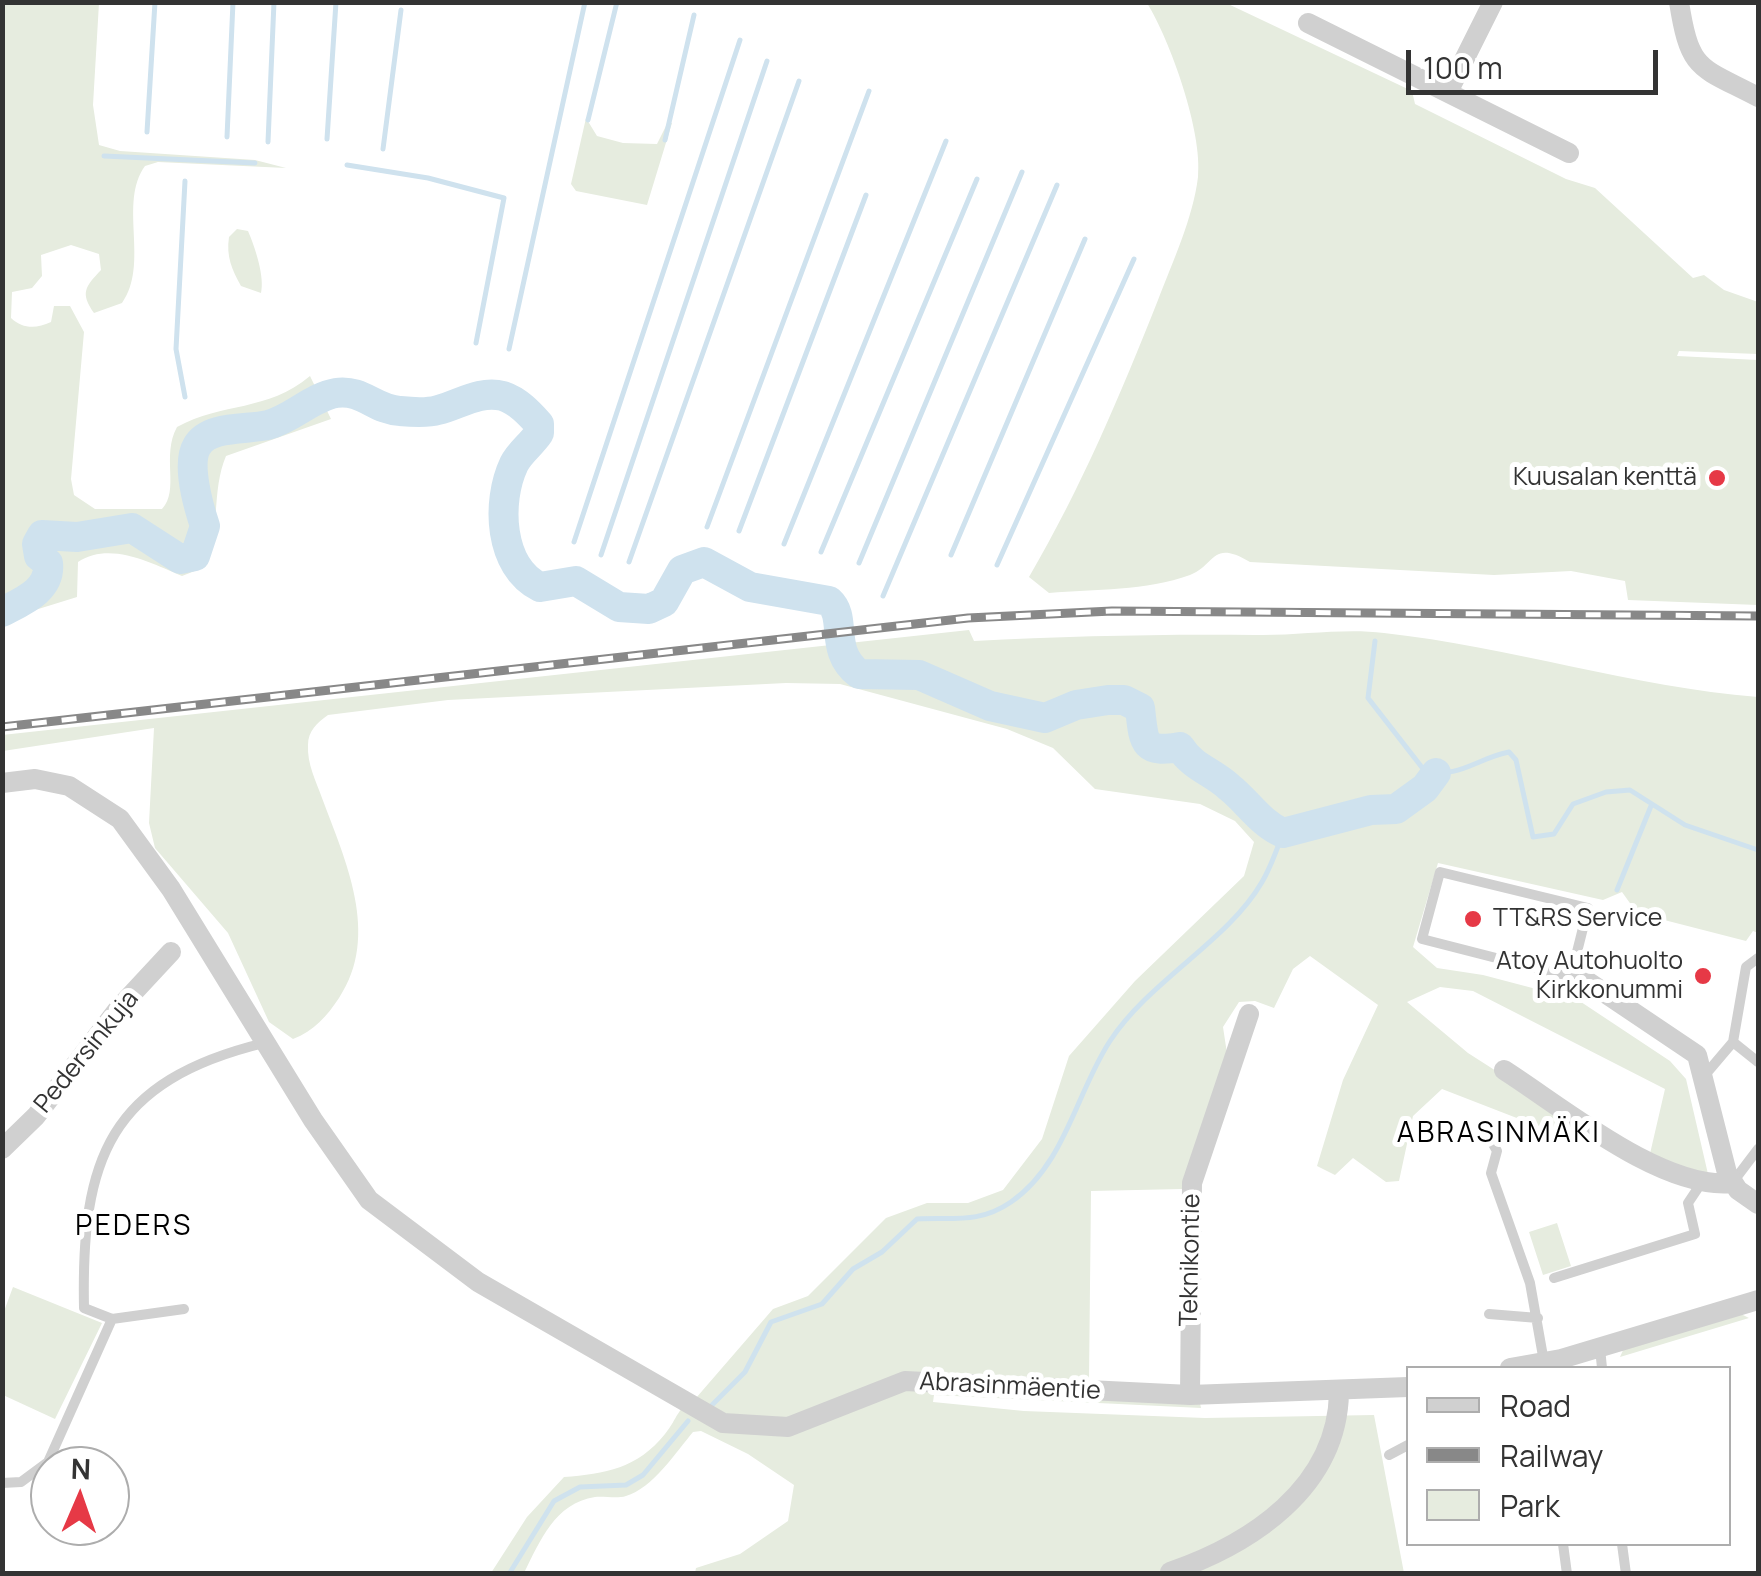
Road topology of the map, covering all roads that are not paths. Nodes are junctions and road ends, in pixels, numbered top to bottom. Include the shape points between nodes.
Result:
1 (1493, 2) edge
2 (1679, 2) edge
3 (1308, 23) dead end
4 (1448, 92) junction
5 (1758, 97) edge
6 (1570, 154) dead end
7 (2, 783) edge
8 (171, 952) dead end
9 (1758, 958) edge
10 (1579, 979) junction
11 (1249, 1014) dead end
12 (1733, 1042) junction
13 (264, 1043) junction
14 (1758, 1062) edge
15 (1504, 1070) dead end
16 (1706, 1076) junction
17 (1481, 1123) dead end
18 (2, 1149) edge
19 (1758, 1149) edge
20 (1703, 1181) junction
21 (1732, 1183) junction
22 (1758, 1204) edge
23 (1554, 1278) dead end
24 (1758, 1300) edge
25 (184, 1310) dead end
26 (1489, 1314) dead end
27 (1538, 1318) junction
28 (112, 1319) junction
29 (1600, 1347) junction
30 (1555, 1364) edge
31 (1602, 1366) edge
32 (1406, 1386) edge
33 (1339, 1393) junction
34 (1190, 1395) junction
35 (1406, 1446) edge
36 (1389, 1455) dead end
37 (2, 1483) edge
38 (1563, 1546) edge
39 (1622, 1546) edge
40 (1168, 1573) edge
41 (1567, 1574) edge
42 (1626, 1574) edge

1 - 4 street
2 - 5 street via 1691,57
3 - 4 street
4 - 6 street
7 - 13 street, Abrasinmäentie via 36,779 69,786 120,819 171,889
8 - 18 street, Pedersinkuja
9 - 12 lane via 1746,967
10 - 10 lane via 1422,940 1440,872 1588,908
10 - 16 street via 1697,1055
11 - 34 street, Teknikontie via 1192,1183
12 - 14 lane
12 - 16 lane
13 - 28 lane via 217,1054 168,1077 116,1132 98,1162 82,1253 84,1308
13 - 34 street, Abrasinmäentie via 369,1200 478,1282 702,1412 738,1426 788,1426 905,1380
15 - 20 street via 1644,1160
16 - 21 street
17 - 27 lane via 1497,1152 1491,1172 1518,1238
19 - 21 lane
20 - 21 street
20 - 23 lane via 1688,1203 1695,1234
21 - 22 street
24 - 29 street
25 - 28 lane
26 - 27 lane
27 - 30 lane
28 - 37 lane via 48,1462 21,1482
29 - 30 street
29 - 31 lane
32 - 33 street, Abrasinmäentie
33 - 34 street, Abrasinmäentie
33 - 40 street via 1332,1440 1318,1472 1254,1531 1214,1557
35 - 36 lane
38 - 41 lane
39 - 42 lane

